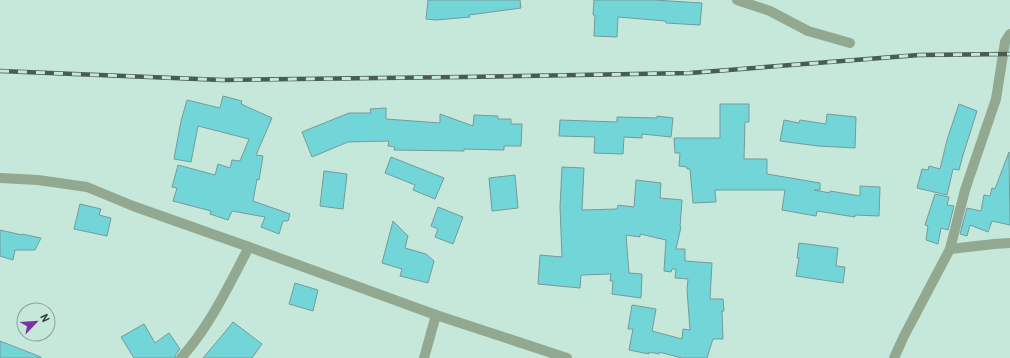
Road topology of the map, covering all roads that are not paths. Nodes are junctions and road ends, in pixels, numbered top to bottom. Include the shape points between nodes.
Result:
1 (737, 0) edge
2 (1010, 34) edge
3 (850, 43) dead end
4 (0, 178) edge
5 (1010, 243) edge
6 (249, 247) junction
7 (950, 249) junction
8 (436, 315) junction
9 (181, 358) edge
10 (424, 358) edge
11 (567, 358) edge
12 (894, 358) edge

1 - 3 street via 770,12 808,31
2 - 7 street via 1005,42 996,100 965,190
4 - 6 street via 87,187
5 - 7 street
6 - 8 street
6 - 9 street via 212,316
7 - 12 street
8 - 10 street
8 - 11 street

